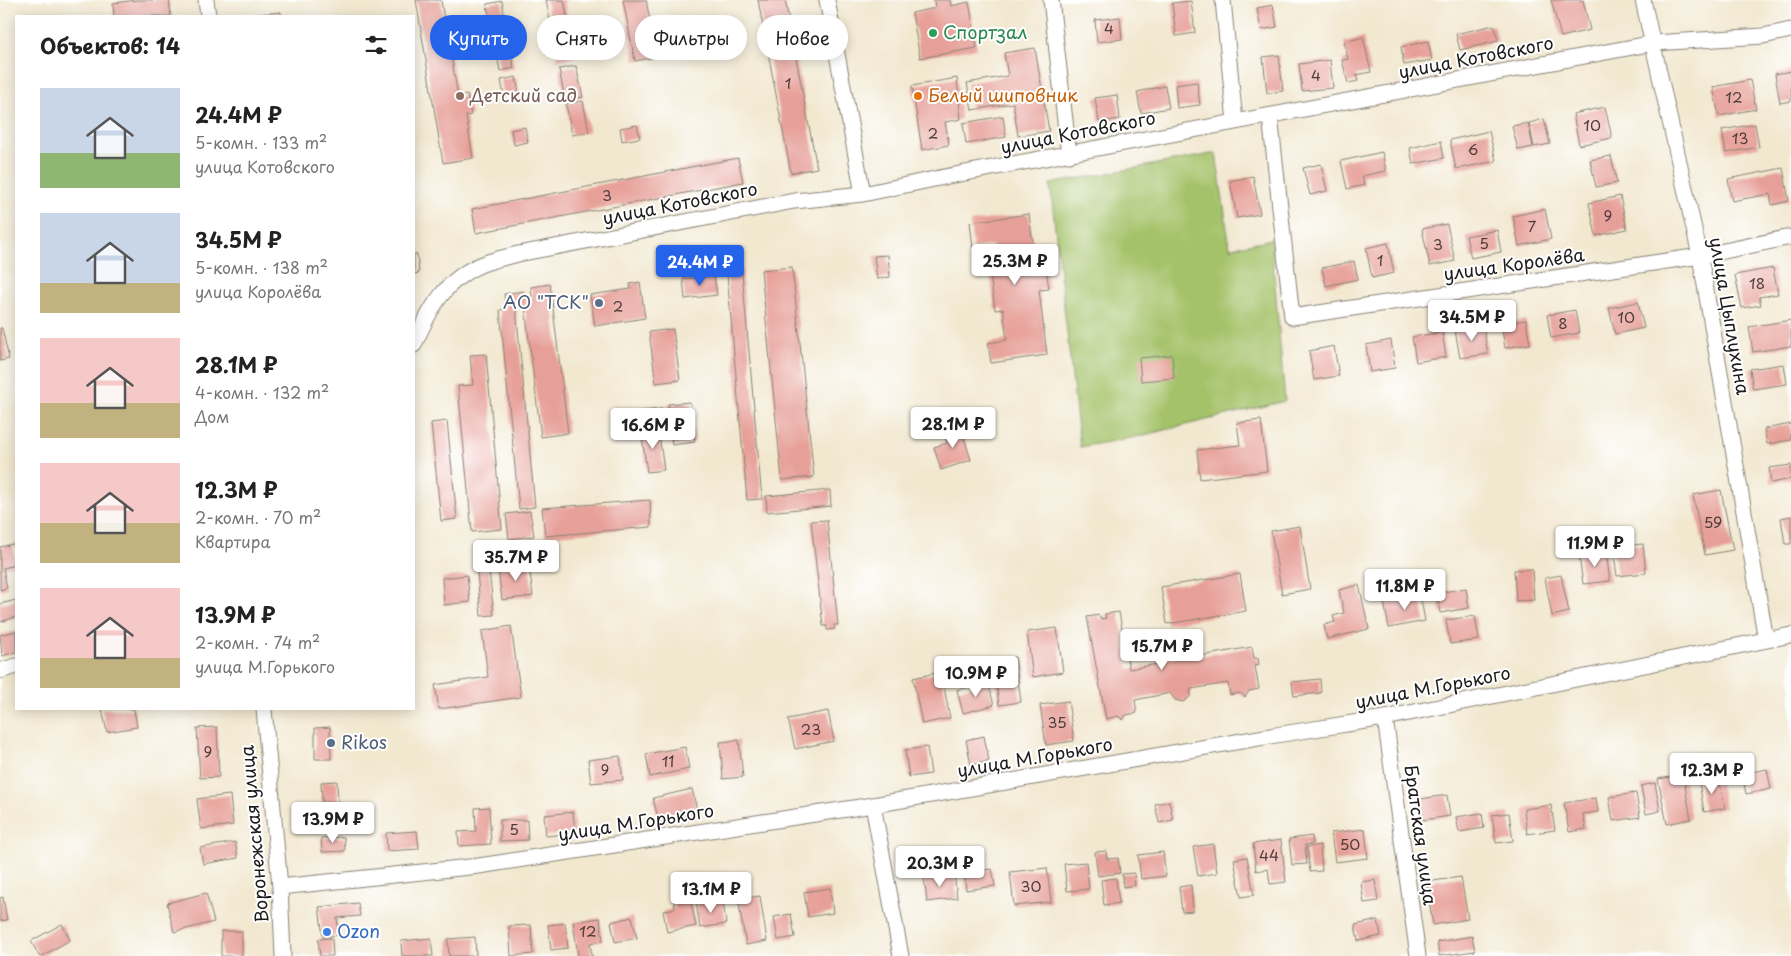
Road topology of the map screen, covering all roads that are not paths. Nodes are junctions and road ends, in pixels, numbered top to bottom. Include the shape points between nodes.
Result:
1 (206, 0) edge
2 (827, 0) edge
3 (1051, 0) edge
4 (1224, 0) edge
5 (1644, 0) edge
6 (208, 15) edge
7 (1791, 30) edge
8 (1654, 43) junction
9 (1270, 116) junction
10 (1235, 122) junction
11 (1069, 155) junction
12 (863, 194) junction
13 (1791, 237) edge
14 (1700, 256) junction
15 (415, 343) edge
16 (1791, 635) edge
17 (1766, 640) junction
18 (15, 666) edge
19 (0, 672) edge
20 (264, 710) edge
21 (1386, 718) junction
22 (873, 805) junction
23 (280, 887) junction
24 (283, 956) edge
25 (901, 956) edge
26 (1418, 956) edge

1 - 6 street
2 - 12 street
3 - 11 street
4 - 10 street
5 - 8 street, улица Цыплухина
7 - 8 street, улица Котовского via 1763,36
8 - 9 street, улица Котовского
8 - 14 street, улица Цыплухина
9 - 10 street, улица Котовского
9 - 14 street, улица Королёва via 1292,317
10 - 11 street, улица Котовского
11 - 12 street, улица Котовского
12 - 15 street, улица Котовского via 794,201 483,263 442,293 426,316
13 - 14 street, улица Королёва
14 - 17 street, улица Цыплухина
16 - 17 street, улица М.Горького
17 - 21 street, улица М.Горького
18 - 19 street
20 - 23 street, Воронежская улица
21 - 22 street, улица М.Горького
21 - 26 street, Братская улица
22 - 23 street, улица М.Горького via 479,866
22 - 25 street
23 - 24 street, Воронежская улица

